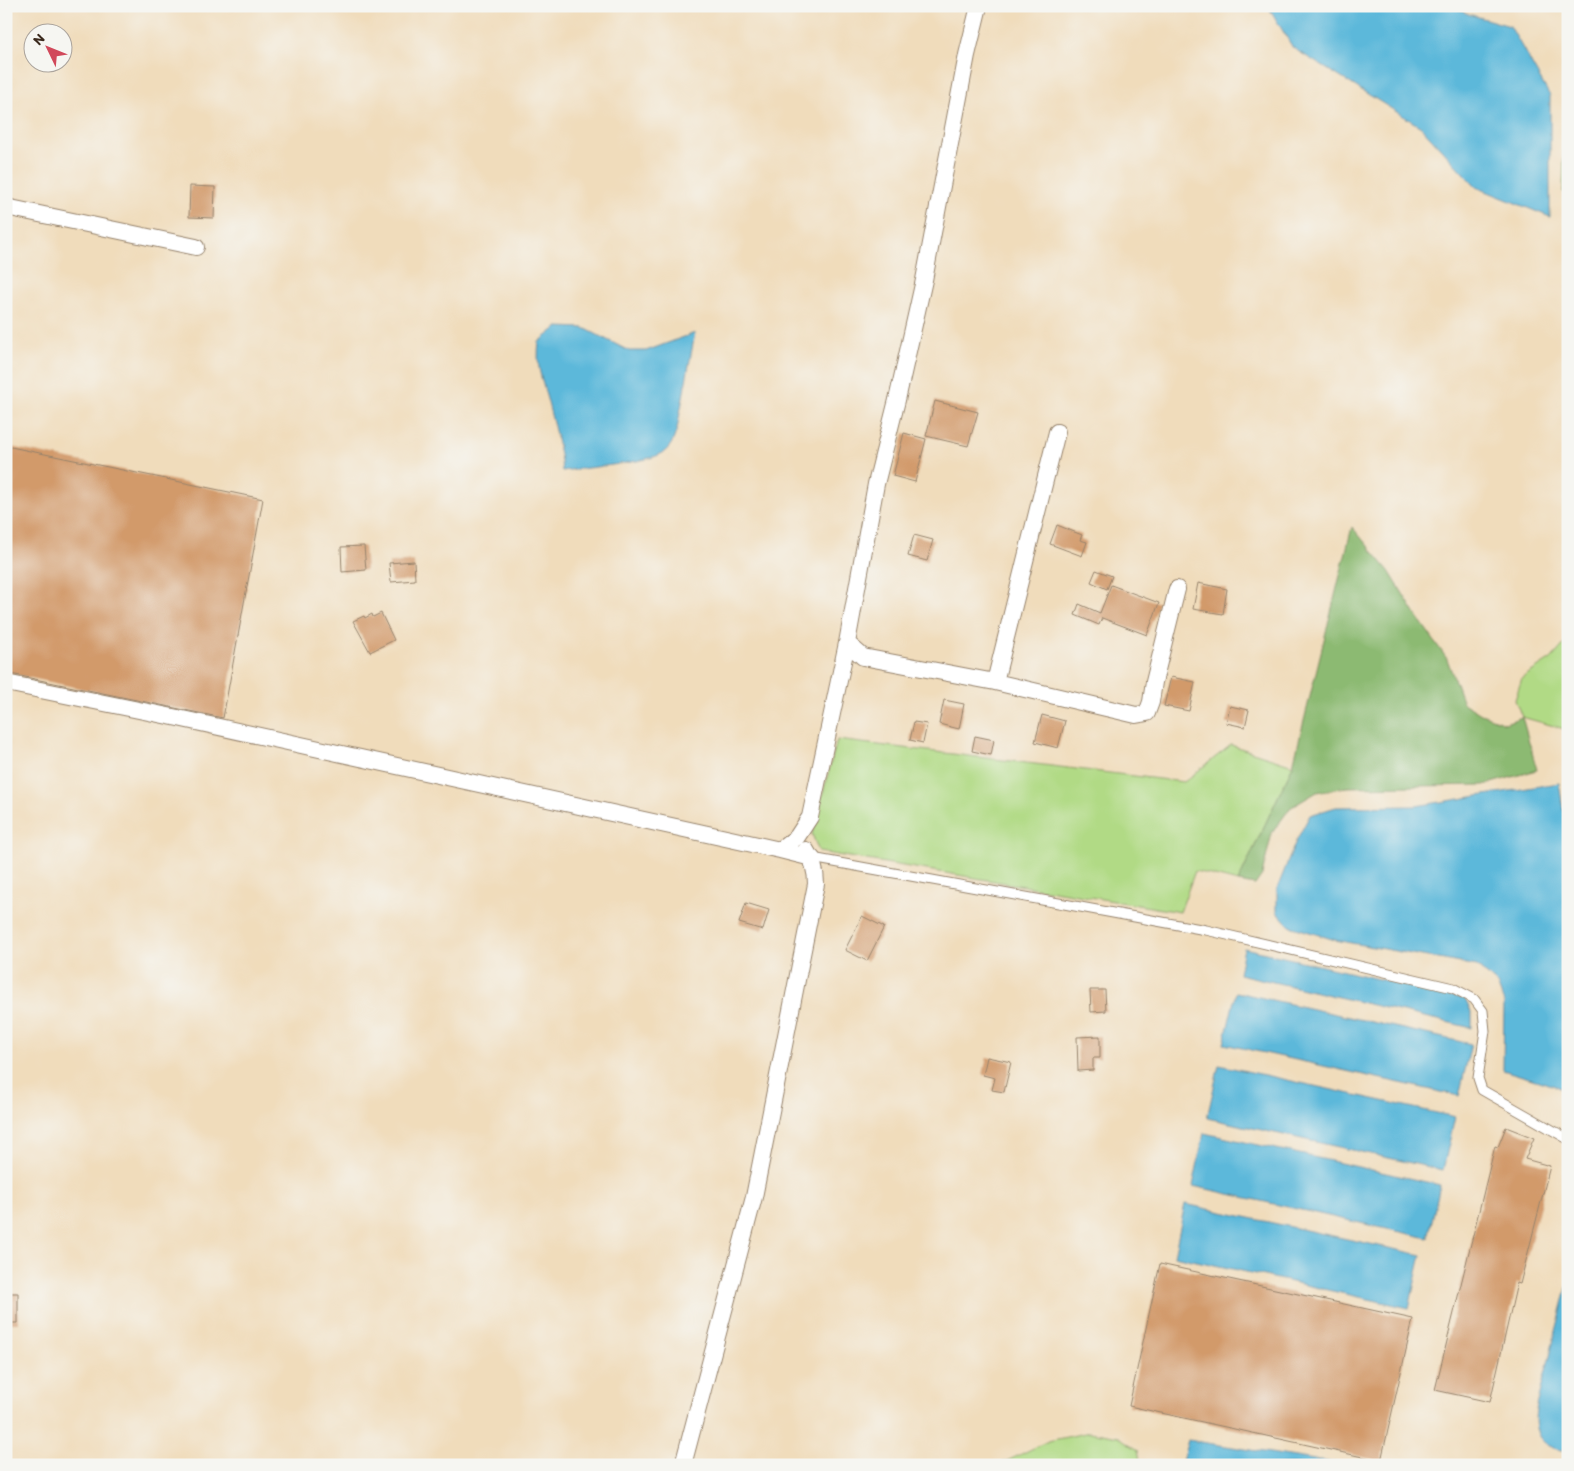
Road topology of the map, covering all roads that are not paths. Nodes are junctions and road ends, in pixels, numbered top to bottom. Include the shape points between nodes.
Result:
1 (979, 6) edge
2 (6, 207) edge
3 (196, 247) dead end
4 (1057, 432) dead end
5 (1177, 589) dead end
6 (847, 643) junction
7 (863, 657) junction
8 (840, 674) junction
9 (995, 682) junction
10 (6, 683) edge
11 (797, 837) junction
12 (780, 850) junction
13 (812, 858) junction
14 (1568, 1139) edge
15 (683, 1465) edge

1 - 6 street via 924,280 876,484
2 - 3 street
4 - 9 street
5 - 9 street via 1147,713 1123,713
6 - 7 street
6 - 8 street
7 - 8 street
7 - 9 street
8 - 11 street via 810,817
10 - 12 street
11 - 12 street
11 - 13 street
12 - 13 street
13 - 14 lane via 1206,930 1453,988 1474,999 1483,1011 1485,1031 1478,1078 1482,1090
13 - 15 street via 816,884 754,1197

